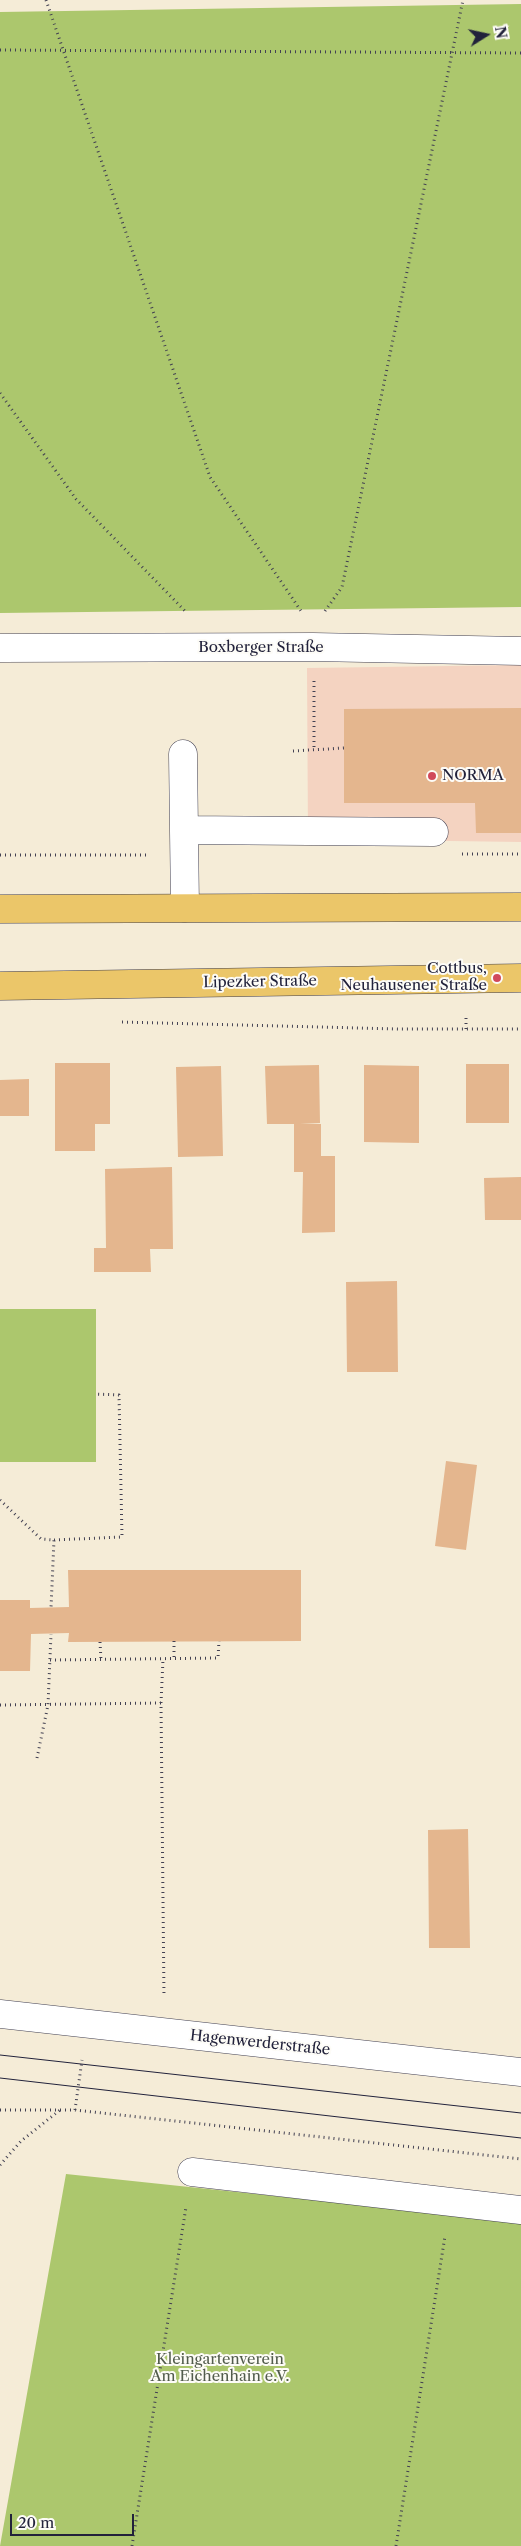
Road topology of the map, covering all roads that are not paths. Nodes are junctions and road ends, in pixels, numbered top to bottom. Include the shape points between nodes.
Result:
1 (0, 648) edge
2 (521, 651) edge
3 (183, 754) dead end
4 (184, 830) junction
5 (434, 832) dead end
6 (521, 907) edge
7 (0, 908) edge
8 (185, 908) junction
9 (521, 978) edge
10 (0, 986) edge
11 (0, 2014) edge
12 (521, 2072) edge
13 (192, 2172) road end
14 (521, 2210) edge

1 - 2 street, Boxberger Straße via 313,638
3 - 4 street
4 - 5 street
4 - 8 street
6 - 8 main road
7 - 8 main road
9 - 10 main road, Lipezker Straße
11 - 12 street, Hagenwerderstraße
13 - 14 street

